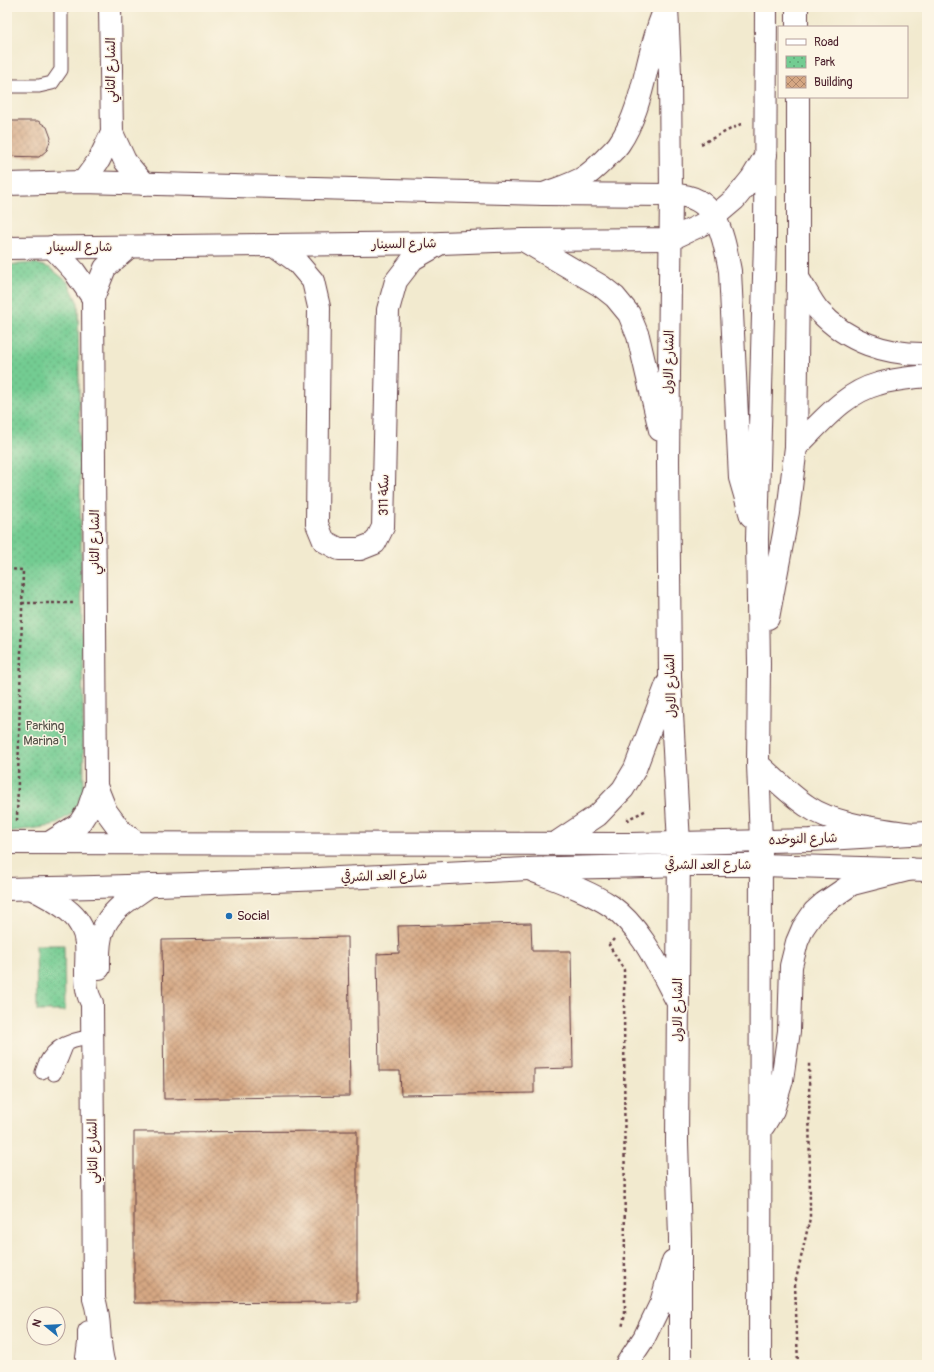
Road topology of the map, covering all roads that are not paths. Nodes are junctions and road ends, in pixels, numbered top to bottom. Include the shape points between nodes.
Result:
1 (62, 7) edge
2 (110, 7) edge
3 (666, 7) edge
4 (766, 7) edge
5 (797, 7) edge
6 (797, 26) edge
7 (7, 86) edge
8 (798, 98) edge
9 (112, 133) junction
10 (766, 155) junction
11 (83, 182) junction
12 (7, 184) edge
13 (144, 184) junction
14 (544, 194) junction
15 (671, 195) junction
16 (715, 216) junction
17 (671, 239) junction
18 (523, 240) junction
19 (441, 244) junction
20 (274, 245) junction
21 (52, 247) junction
22 (129, 247) junction
23 (7, 248) edge
24 (798, 278) junction
25 (93, 298) junction
26 (927, 354) edge
27 (927, 376) edge
28 (796, 447) junction
29 (668, 462) junction
30 (757, 538) junction
31 (759, 664) junction
32 (670, 677) junction
33 (758, 764) junction
34 (96, 786) junction
35 (920, 834) edge
36 (761, 841) junction
37 (678, 842) junction
38 (49, 843) junction
39 (12, 844) edge
40 (137, 844) junction
41 (556, 844) junction
42 (678, 865) junction
43 (761, 865) junction
44 (529, 869) junction
45 (919, 870) edge
46 (150, 885) junction
47 (33, 888) junction
48 (7, 889) edge
49 (92, 1003) junction
50 (678, 1003) junction
51 (92, 1037) junction
52 (48, 1073) dead end
53 (761, 1131) junction
54 (680, 1238) junction
55 (94, 1299) junction
56 (627, 1363) edge
57 (86, 1365) edge
58 (104, 1365) edge
59 (680, 1365) edge
60 (760, 1365) edge

1 - 7 lane via 61,70 52,83 40,86
2 - 9 street, الشارع الثاني
3 - 14 street via 657,27 630,126 619,145 582,179
3 - 15 street, الشارع الاول via 670,74
4 - 10 street
5 - 6 street
8 - 24 street
9 - 11 street, الشارع الثاني via 99,160
9 - 13 street, الشارع الثاني via 125,161
10 - 16 street, شارع السينار via 735,199
10 - 30 street
11 - 12 street
11 - 13 street
13 - 14 street
14 - 15 street
15 - 16 street via 696,199
15 - 17 street, الشارع الاول
16 - 17 street, شارع السينار
16 - 30 street via 730,271 740,478
17 - 18 street, شارع السينار
17 - 29 street, الشارع الاول
18 - 19 street, شارع السينار
18 - 29 street via 601,286 629,314 638,336
19 - 20 street, شارع السينار
19 - 20 street, سكة 311 via 413,259 396,281 388,310 383,527 375,543 360,549 339,549 324,540 317,524 319,307 312,281 296,261
20 - 22 street, شارع السينار
21 - 22 street, شارع السينار
21 - 23 street, شارع السينار
21 - 25 street via 74,271
22 - 25 street, الشارع الثاني via 105,268
24 - 26 street via 819,310 859,341 884,350
24 - 28 street
25 - 34 street, الشارع الثاني
27 - 28 street via 878,384 856,393 840,404
28 - 31 street via 788,512
29 - 32 street, الشارع الاول
30 - 31 street
31 - 33 street
32 - 37 street, الشارع الاول
32 - 41 street via 635,769 623,789 598,815
33 - 35 street via 808,807 829,817 866,827
33 - 36 street
34 - 38 street, الشارع الثاني via 88,810 79,824
34 - 40 street, الشارع الثاني via 106,811 120,830
35 - 36 street, شارع النوخده
36 - 37 street, شارع النوخده
36 - 43 street
37 - 41 street, شارع العد الشرقي
37 - 42 street, الشارع الاول
38 - 39 street, شارع العد الشرقي
38 - 40 street, شارع العد الشرقي
40 - 41 street, شارع العد الشرقي
42 - 43 street, شارع العد الشرقي
42 - 44 street, شارع العد الشرقي
42 - 50 street, الشارع الاول
43 - 45 street, شارع النوخده
43 - 53 street
44 - 46 street, شارع العد الشرقي
44 - 50 street via 587,893 610,906 628,922 643,940
45 - 53 street via 852,884 824,903 803,928 791,966 788,1031 782,1080 773,1110
46 - 47 street, شارع العد الشرقي
46 - 49 street, الشارع الثاني via 118,908 105,924 100,944 98,988
47 - 48 street, شارع العد الشرقي
47 - 49 street, الشارع الثاني via 65,907 77,919 86,943 86,986 88,998
49 - 51 street, الشارع الثاني
50 - 54 street, الشارع الاول via 677,1142
51 - 52 lane via 75,1040 53,1051 44,1064
51 - 55 street, الشارع الثاني
53 - 60 street
54 - 56 street via 661,1303 644,1338
54 - 59 street, الشارع الاول
55 - 57 street, الشارع الثاني via 90,1311
55 - 58 street, الشارع الثاني via 99,1315

